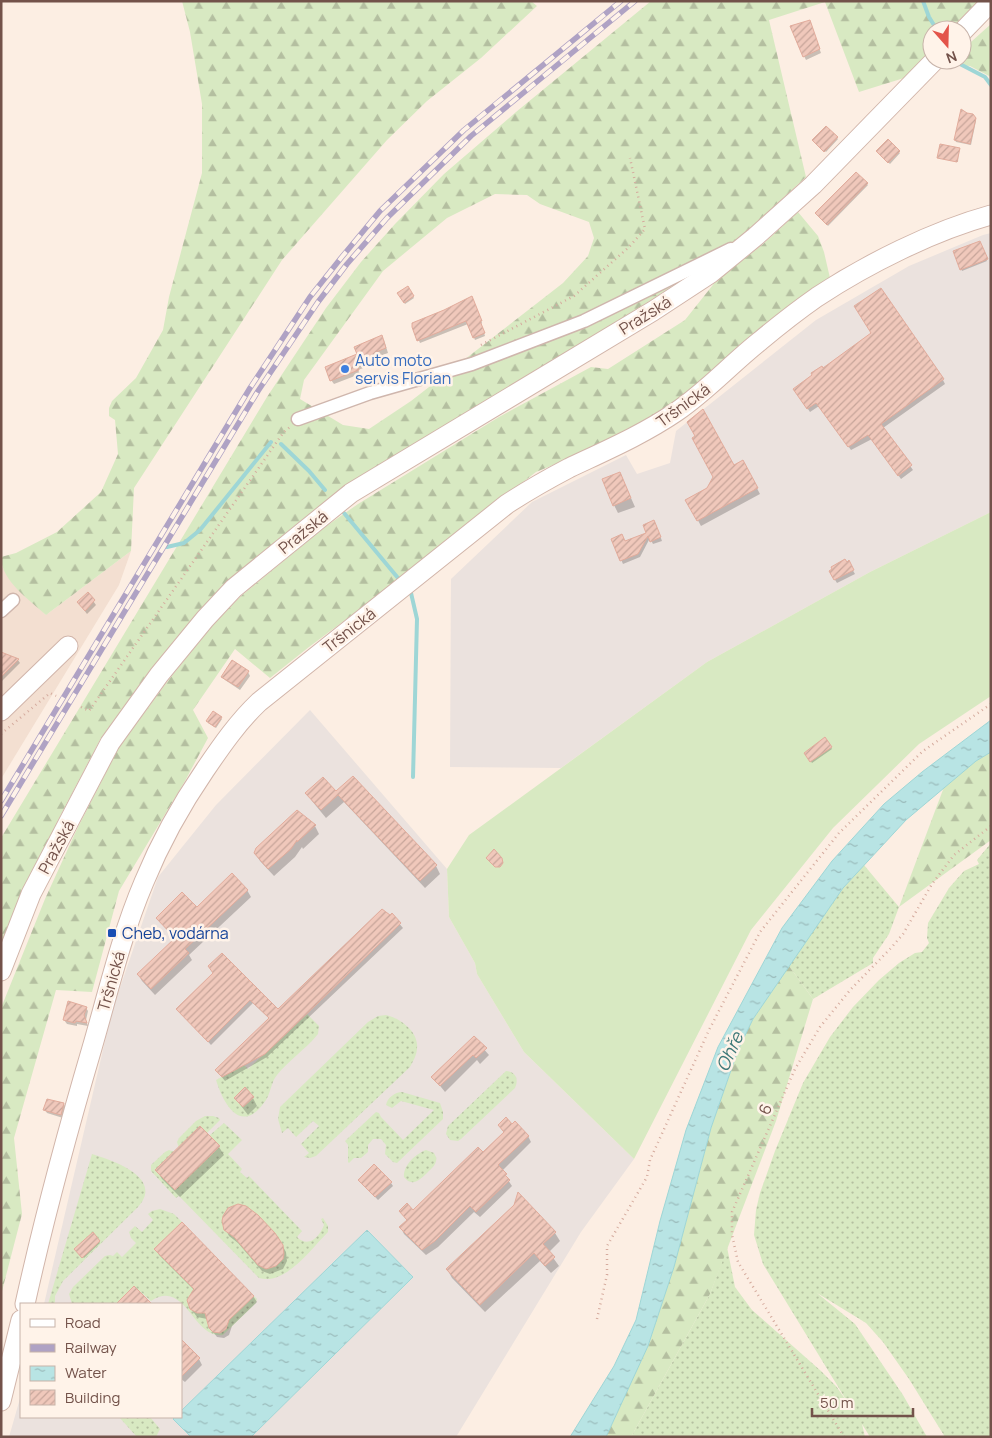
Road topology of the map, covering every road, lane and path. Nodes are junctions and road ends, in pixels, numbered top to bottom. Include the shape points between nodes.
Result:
1 (991, 2) edge
2 (972, 22) edge
3 (925, 70) edge
4 (630, 158) dead end
5 (991, 215) edge
6 (756, 237) junction
7 (479, 347) dead end
8 (298, 419) joint
9 (13, 600) dead end
10 (1, 611) edge
11 (68, 646) dead end
12 (56, 696) dead end
13 (991, 704) edge
14 (81, 707) dead end
15 (1, 711) edge
16 (1, 734) edge
17 (991, 826) edge
18 (1, 971) edge
19 (25, 1303) edge
20 (597, 1319) dead end
21 (20, 1324) edge
22 (1, 1401) edge
23 (844, 1437) edge

1 - 2 street
3 - 6 street, Pražská via 813,185
4 - 7 path via 645,228 629,247 574,296
5 - 19 street, Tršnická via 902,250 818,297 758,343 700,395 661,422 507,504 247,714 218,750 181,808 140,893 66,1139
6 - 8 street, Pražská via 584,321 472,364 370,393
6 - 18 street, Pražská via 653,311 351,493 234,588 159,676 110,743 32,894
8 - 14 path via 283,433 89,711
9 - 10 street
11 - 15 street
12 - 16 path via 50,693
13 - 20 path via 923,751 846,826 760,932 709,1030 650,1160 647,1177 607,1246 607,1275
17 - 23 path, 6 / 6 via 954,855 932,884 903,934 820,1027 795,1069 732,1212 732,1235 738,1262
21 - 22 street

